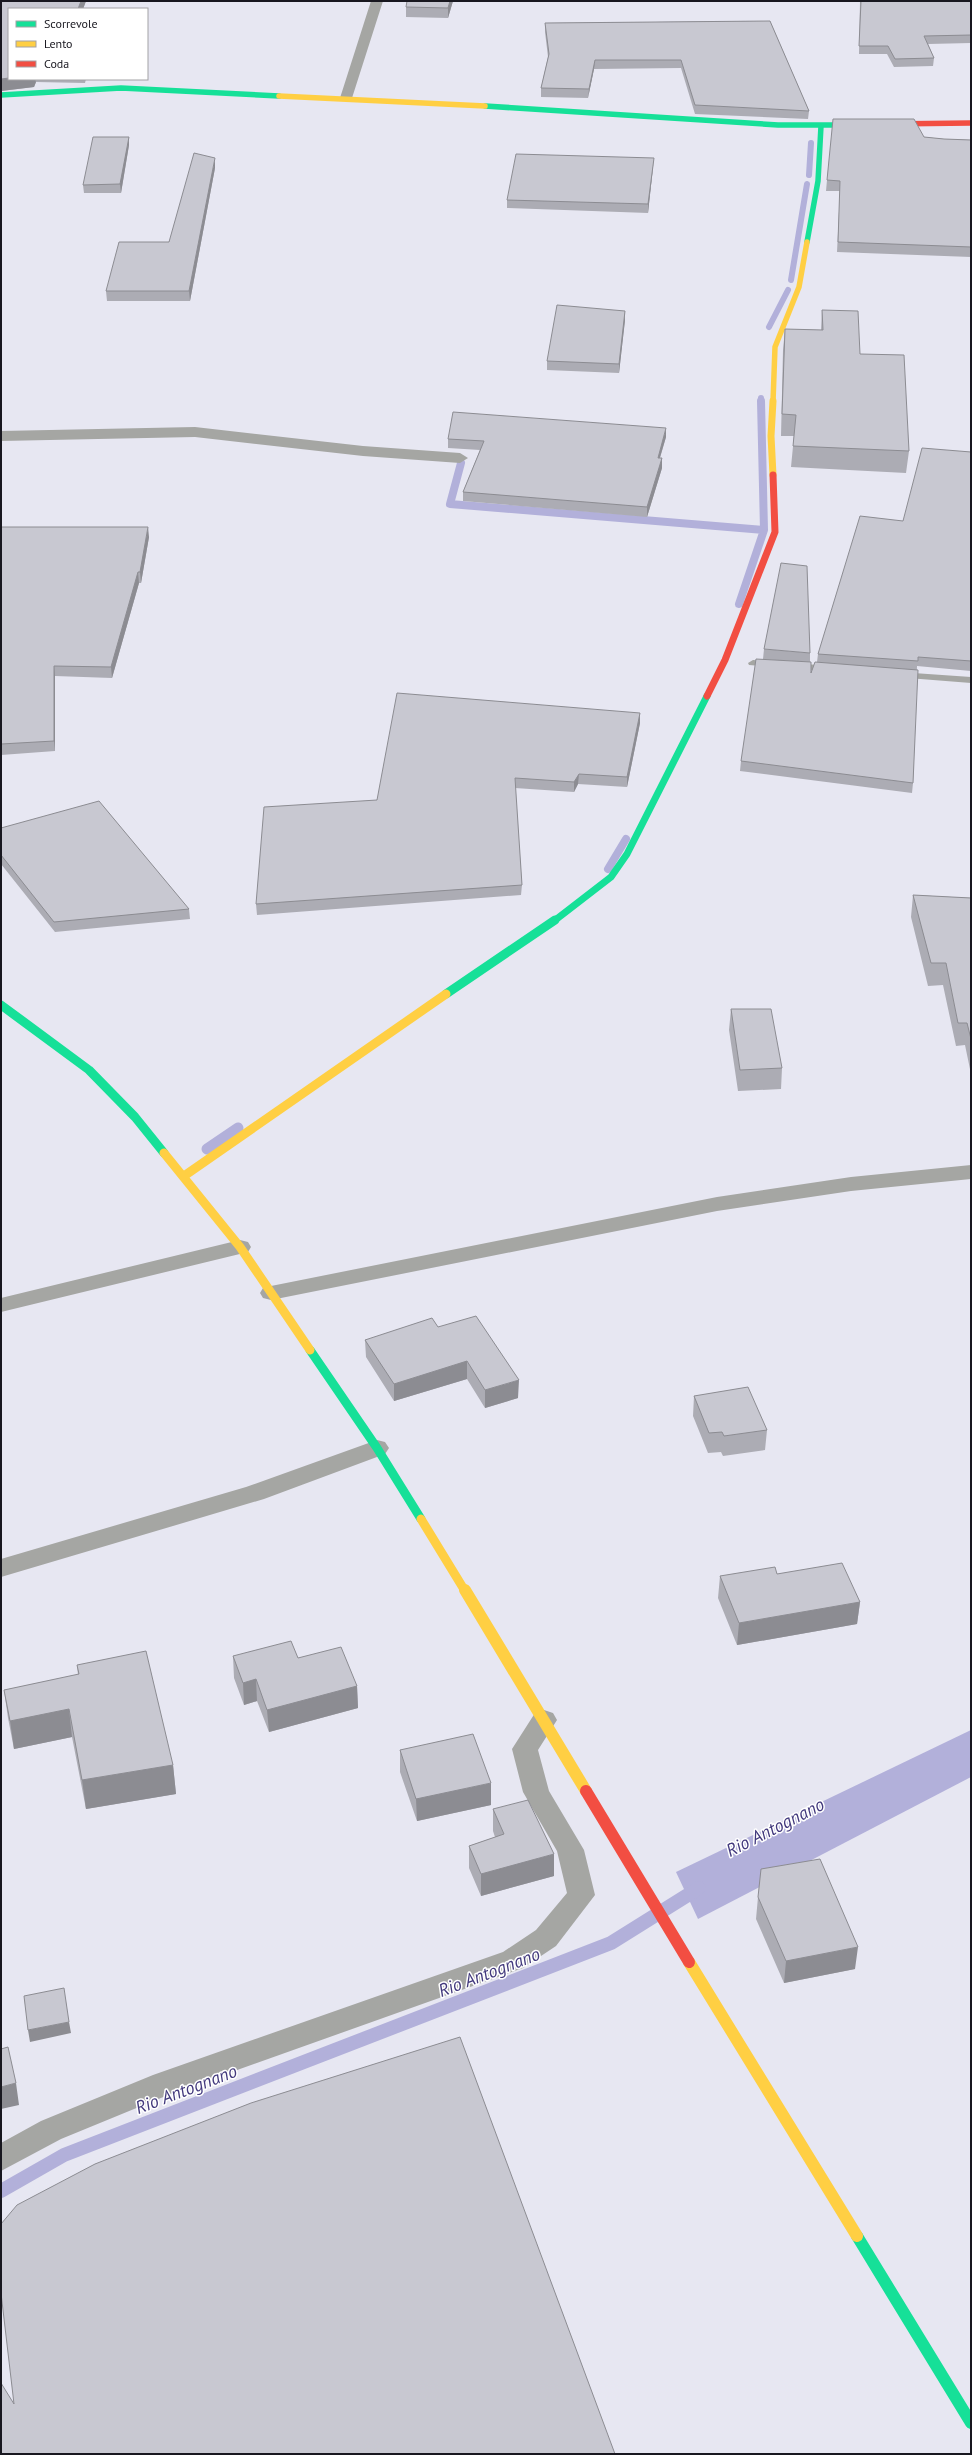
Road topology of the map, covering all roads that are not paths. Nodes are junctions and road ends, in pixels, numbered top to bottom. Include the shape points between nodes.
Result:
1 (378, 1) edge
2 (1, 95) edge
3 (346, 98) junction
4 (971, 123) edge
5 (849, 124) edge
6 (879, 124) edge
7 (821, 126) junction
8 (1, 436) edge
9 (460, 458) dead end
10 (754, 663) edge
11 (841, 670) edge
12 (889, 674) edge
13 (971, 680) edge
14 (1, 1005) edge
15 (971, 1172) edge
16 (184, 1176) junction
17 (240, 1247) junction
18 (271, 1293) junction
19 (1, 1305) edge
20 (376, 1448) junction
21 (1, 1568) edge
22 (544, 1720) junction
23 (1, 2158) edge
24 (971, 2423) edge

1 - 3 street
2 - 3 street via 95,88
3 - 7 street
4 - 6 street
5 - 7 street
7 - 16 street via 818,181 799,287 775,347 771,436 775,532 725,660 627,854 611,877 576,906 379,1039
8 - 9 street via 195,432 363,451
10 - 11 lane
12 - 13 lane
14 - 16 street via 89,1070 135,1117
15 - 18 street via 851,1184 717,1204
16 - 17 street
17 - 18 street
17 - 19 street
18 - 20 street
20 - 21 street via 255,1493
20 - 22 street
22 - 23 street via 525,1749 536,1792 570,1850 582,1895 546,1938 513,1960 163,2084 50,2130
22 - 24 street via 606,1826

